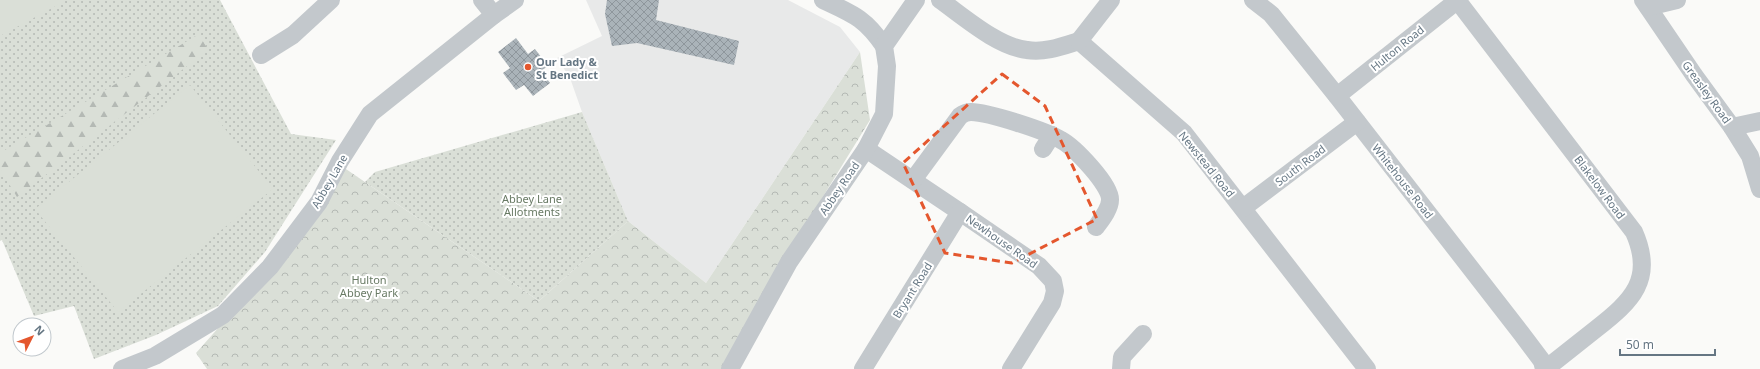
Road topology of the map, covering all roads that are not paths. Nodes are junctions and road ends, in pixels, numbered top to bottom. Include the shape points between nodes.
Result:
1 (331, 0) edge
2 (482, 0) edge
3 (515, 0) edge
4 (824, 0) edge
5 (916, 0) edge
6 (940, 0) edge
7 (1111, 0) edge
8 (1253, 0) edge
9 (1457, 0) edge
10 (1677, 0) edge
11 (1646, 4) edge
12 (494, 15) junction
13 (1079, 41) junction
14 (884, 46) junction
15 (261, 55) dead end
16 (1337, 96) junction
17 (1760, 121) edge
18 (1357, 122) junction
19 (1732, 127) junction
20 (866, 149) junction
21 (913, 180) junction
22 (1760, 188) edge
23 (1243, 208) junction
24 (960, 212) junction
25 (1096, 227) dead end
26 (1143, 334) dead end
27 (1544, 368) edge
28 (122, 369) edge
29 (730, 369) edge
30 (863, 369) edge
31 (1011, 369) edge
32 (1121, 369) edge
33 (1367, 369) edge

1 - 15 street via 293,34
2 - 12 street
3 - 12 street, Abbey Lane
4 - 14 street via 858,16 873,30
5 - 14 street
6 - 13 street via 1004,44 1028,50 1050,49
7 - 13 street
8 - 16 street, Whitehouse Road via 1271,14
9 - 16 street, Hulton Road
9 - 27 street, Blakelow Road via 1634,232 1640,244 1641,273 1632,297 1609,319
10 - 11 street
11 - 19 street, Greasley Road
12 - 28 street, Abbey Lane via 370,114 340,161 319,202 270,267 223,315 155,356
13 - 23 street, Newstead Road via 1184,134
14 - 20 street, Abbey Road via 887,66 884,114
16 - 18 street, Whitehouse Road
17 - 19 street
18 - 23 street, South Road
18 - 27 street, Whitehouse Road via 1522,333
19 - 22 street, Greasley Road via 1750,156
20 - 21 street, Newhouse Road
20 - 29 street, Abbey Road via 789,262
21 - 24 street, Newhouse Road
21 - 25 street via 955,121 965,113 979,113 1047,142 1063,141 1079,154 1108,190 1109,206
23 - 33 street, Newstead Road
24 - 30 street, Bryant Road
24 - 31 street, Newhouse Road via 1039,266 1053,281 1055,291 1052,303
26 - 32 street via 1122,357

